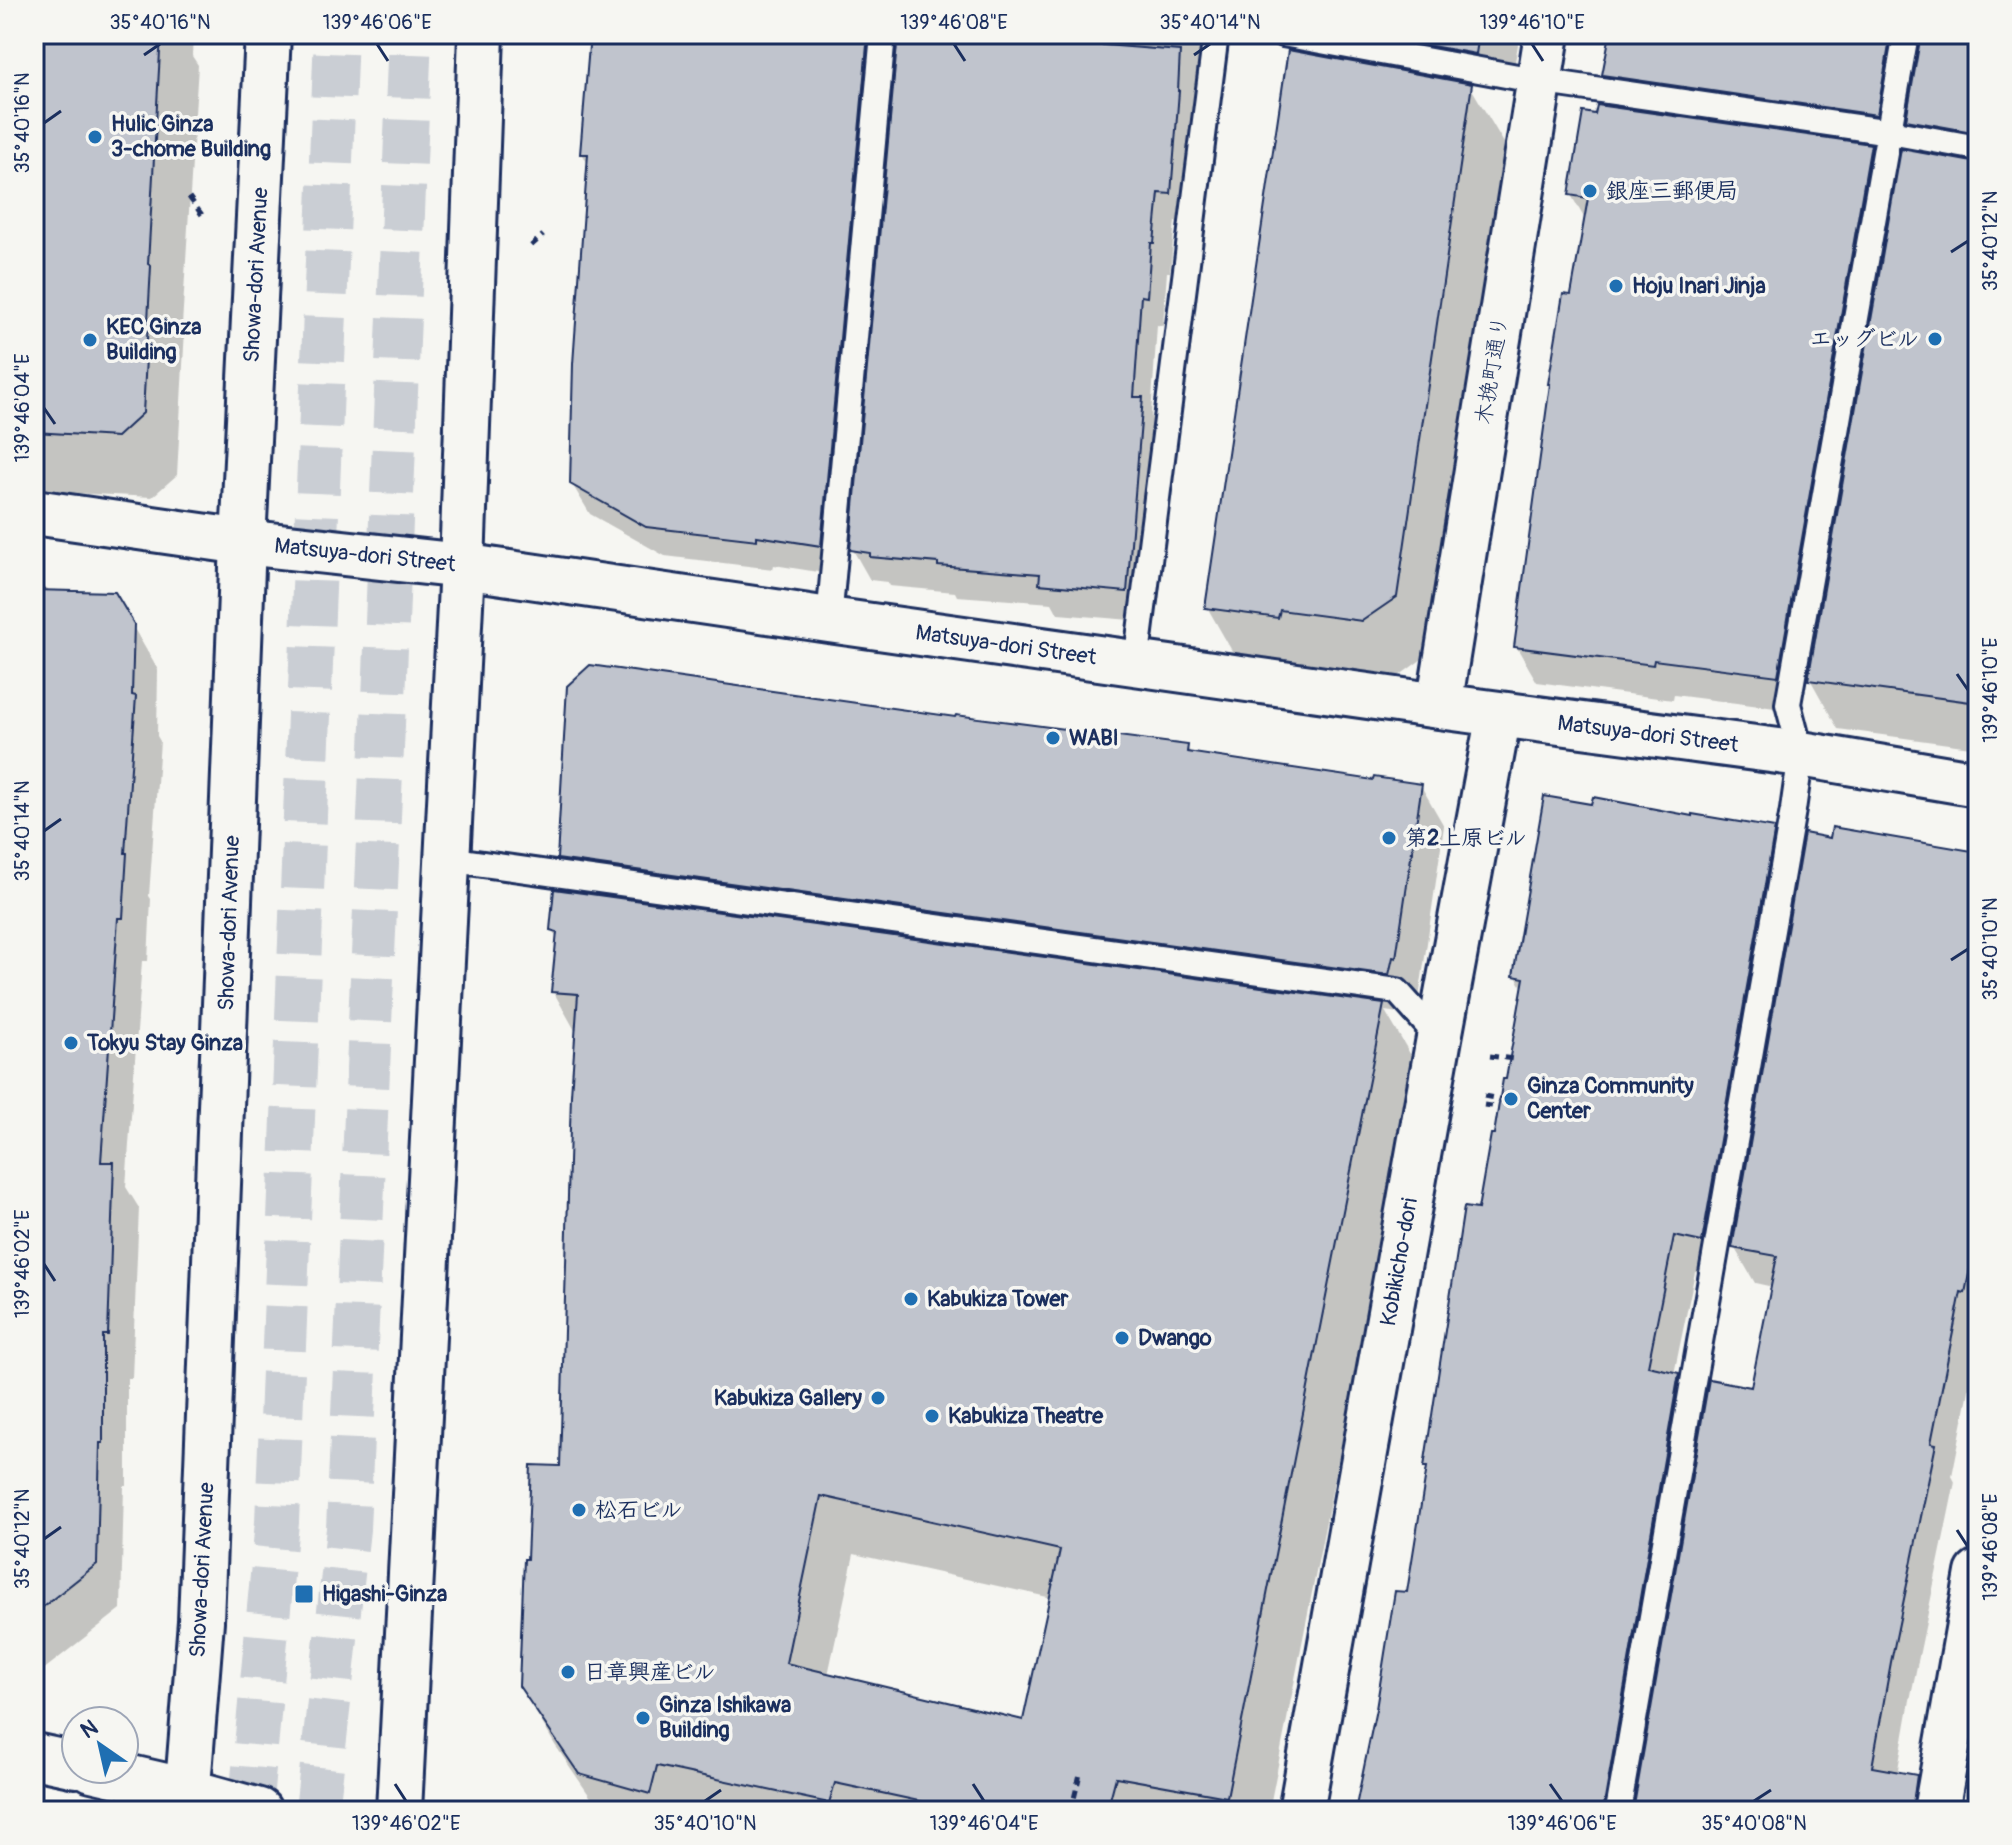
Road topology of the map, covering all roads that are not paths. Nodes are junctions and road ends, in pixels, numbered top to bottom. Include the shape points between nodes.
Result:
1 (268, 34) edge
2 (481, 34) edge
3 (883, 34) edge
4 (1216, 34) edge
5 (1283, 34) edge
6 (1547, 34) edge
7 (1906, 34) edge
8 (1539, 81) junction
9 (1890, 132) junction
10 (1978, 148) edge
11 (34, 512) edge
12 (243, 542) junction
13 (462, 566) junction
14 (829, 620) junction
15 (1136, 663) junction
16 (1439, 706) junction
17 (1499, 714) junction
18 (1801, 754) junction
19 (1978, 784) edge
20 (447, 859) junction
21 (1439, 1038) junction
22 (1978, 1573) edge
23 (34, 1756) edge
24 (60, 1762) edge
25 (140, 1785) edge
26 (187, 1801) edge
27 (259, 1811) edge
28 (399, 1811) edge
29 (1301, 1811) edge
30 (1618, 1811) edge
31 (1936, 1811) edge

1 - 12 street, Showa-dori Avenue
2 - 13 street
3 - 14 lane
4 - 15 lane
5 - 8 lane
6 - 8 street, 木挽町通り
7 - 9 lane
8 - 9 lane
8 - 16 street, 木挽町通り
9 - 10 lane
9 - 18 lane via 1788,704
11 - 12 street, Matsuya-dori Street
12 - 13 street, Matsuya-dori Street
12 - 26 street, Showa-dori Avenue via 201,1621
13 - 14 street, Matsuya-dori Street
13 - 20 street
14 - 15 street, Matsuya-dori Street
15 - 16 street, Matsuya-dori Street
16 - 17 street, Matsuya-dori Street
17 - 18 street, Matsuya-dori Street
17 - 21 street, Kobikicho-dori
18 - 19 street, Matsuya-dori Street
18 - 30 lane
20 - 21 lane via 1397,991
20 - 28 street
21 - 29 street, Kobikicho-dori
22 - 31 street
23 - 24 street
25 - 26 street
26 - 27 street

